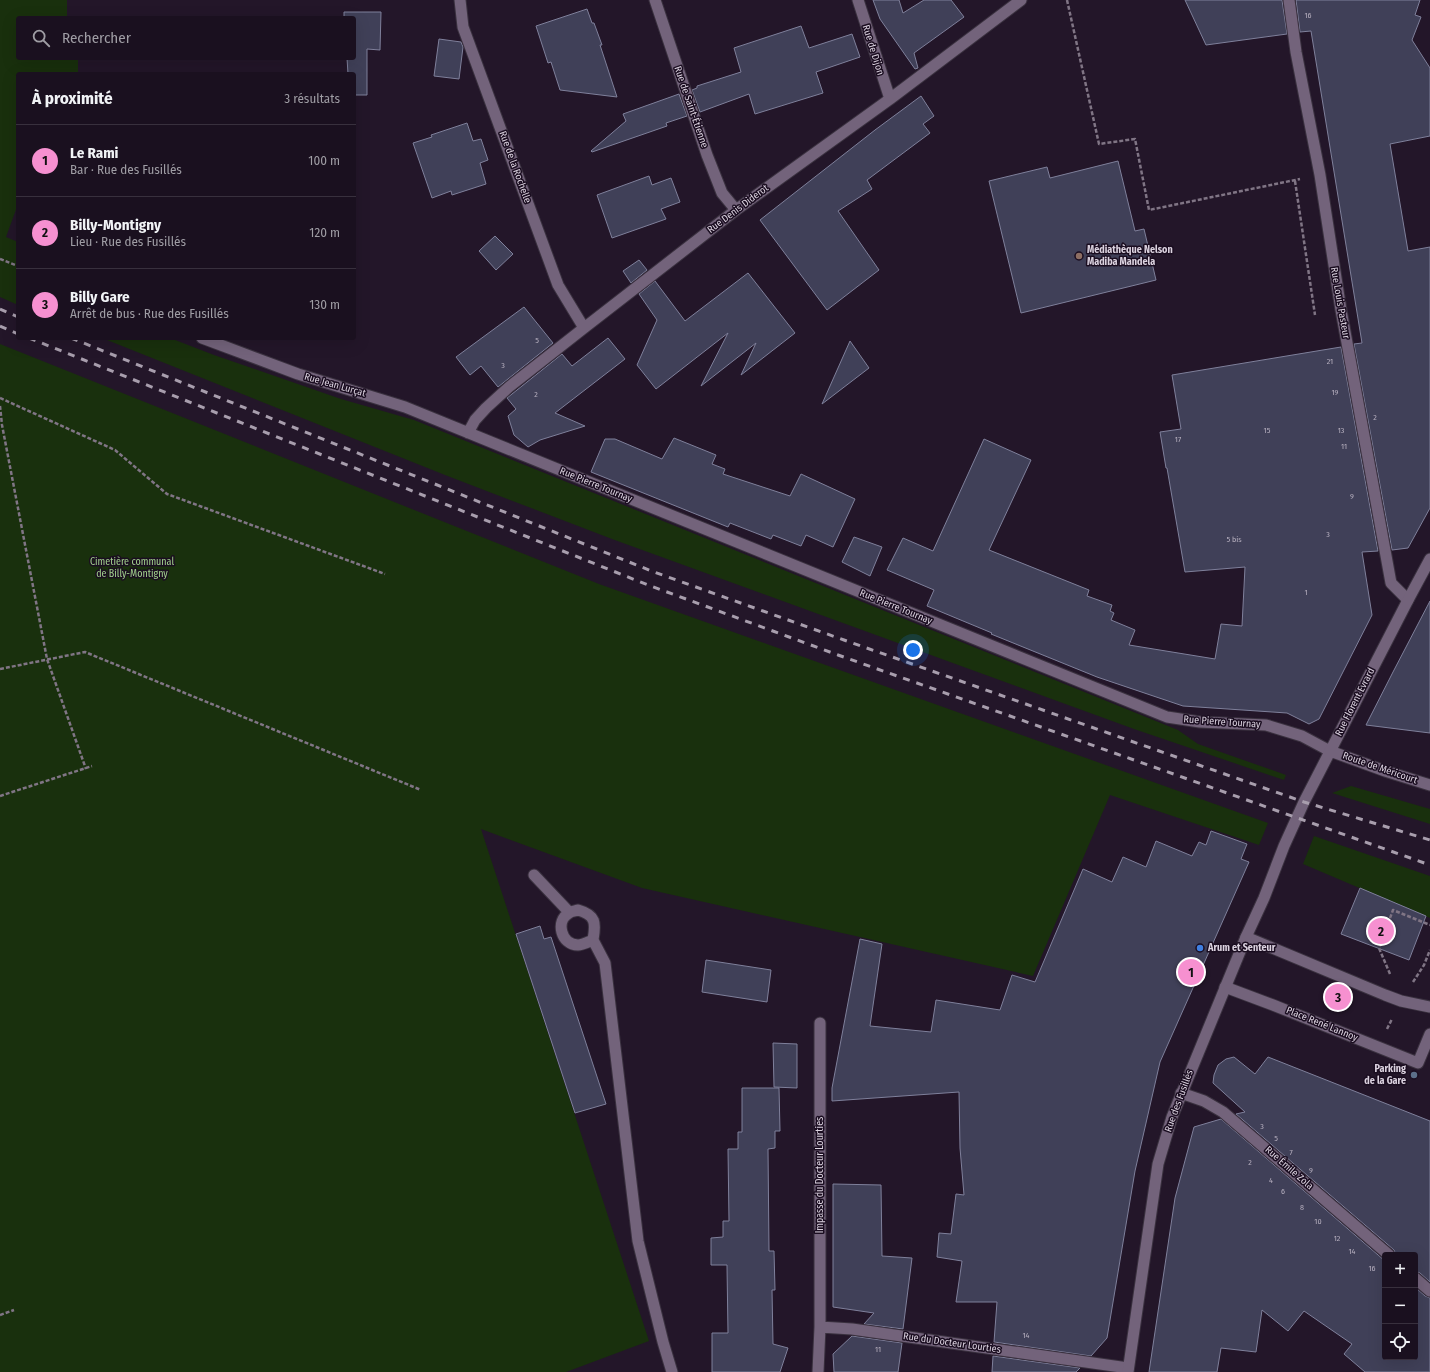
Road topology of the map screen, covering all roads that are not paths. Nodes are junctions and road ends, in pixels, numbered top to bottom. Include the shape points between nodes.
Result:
1 (460, 0) edge
2 (655, 0) edge
3 (858, 0) edge
4 (1021, 0) edge
5 (1289, 0) edge
6 (890, 99) junction
7 (736, 210) junction
8 (584, 328) junction
9 (207, 340) edge
10 (468, 433) junction
11 (1430, 559) edge
12 (1408, 600) junction
13 (1330, 751) junction
14 (1430, 785) edge
15 (1284, 846) joint
16 (534, 875) dead end
17 (569, 912) junction
18 (1246, 937) junction
19 (593, 940) junction
20 (1225, 987) junction
21 (1430, 1007) edge
22 (820, 1023) dead end
23 (1430, 1034) edge
24 (1181, 1093) junction
25 (1386, 1252) edge
26 (1418, 1280) edge
27 (1430, 1290) edge
28 (820, 1327) junction
29 (1128, 1370) edge
30 (672, 1372) edge
31 (818, 1372) edge

1 - 8 street, Rue de la Rochelle via 463,27 558,285
2 - 7 street, Rue de Saint-Étienne via 707,155 722,193
3 - 6 street, Rue de Dijon
4 - 6 street, Rue Denis Diderot
5 - 12 street, Rue Louis Pasteur via 1341,310 1391,583
6 - 7 street, Rue Denis Diderot
7 - 8 street, Rue Denis Diderot
8 - 10 street, Rue Denis Diderot via 509,387 486,408
9 - 10 street, Rue Jean Lurçat via 298,374 405,407
10 - 13 street, Rue Pierre Tournay via 1167,717 1200,722 1266,725 1302,736
11 - 12 street, Rue Florent Evrard
12 - 13 street, Rue Florent Evrard
13 - 14 street, Route de Méricourt
13 - 15 street, Rue Florent Evrard
15 - 18 street, Rue des Fusillés
16 - 17 street
17 - 19 street via 586,912 593,918
17 - 19 street via 560,927 563,936 569,943 578,945
18 - 20 street, Rue des Fusillés
18 - 21 street via 1401,1001
19 - 30 street via 605,963 638,1241
20 - 23 street, Place René Lannoy via 1418,1063
20 - 24 street, Rue des Fusillés
22 - 28 street, Impasse du Docteur Lourties
24 - 25 street, Rue Émile Zola via 1204,1101 1223,1112
24 - 29 street, Rue des Fusillés via 1158,1164
26 - 27 street
28 - 29 street, Rue du Docteur Lourties via 852,1328
28 - 31 street

